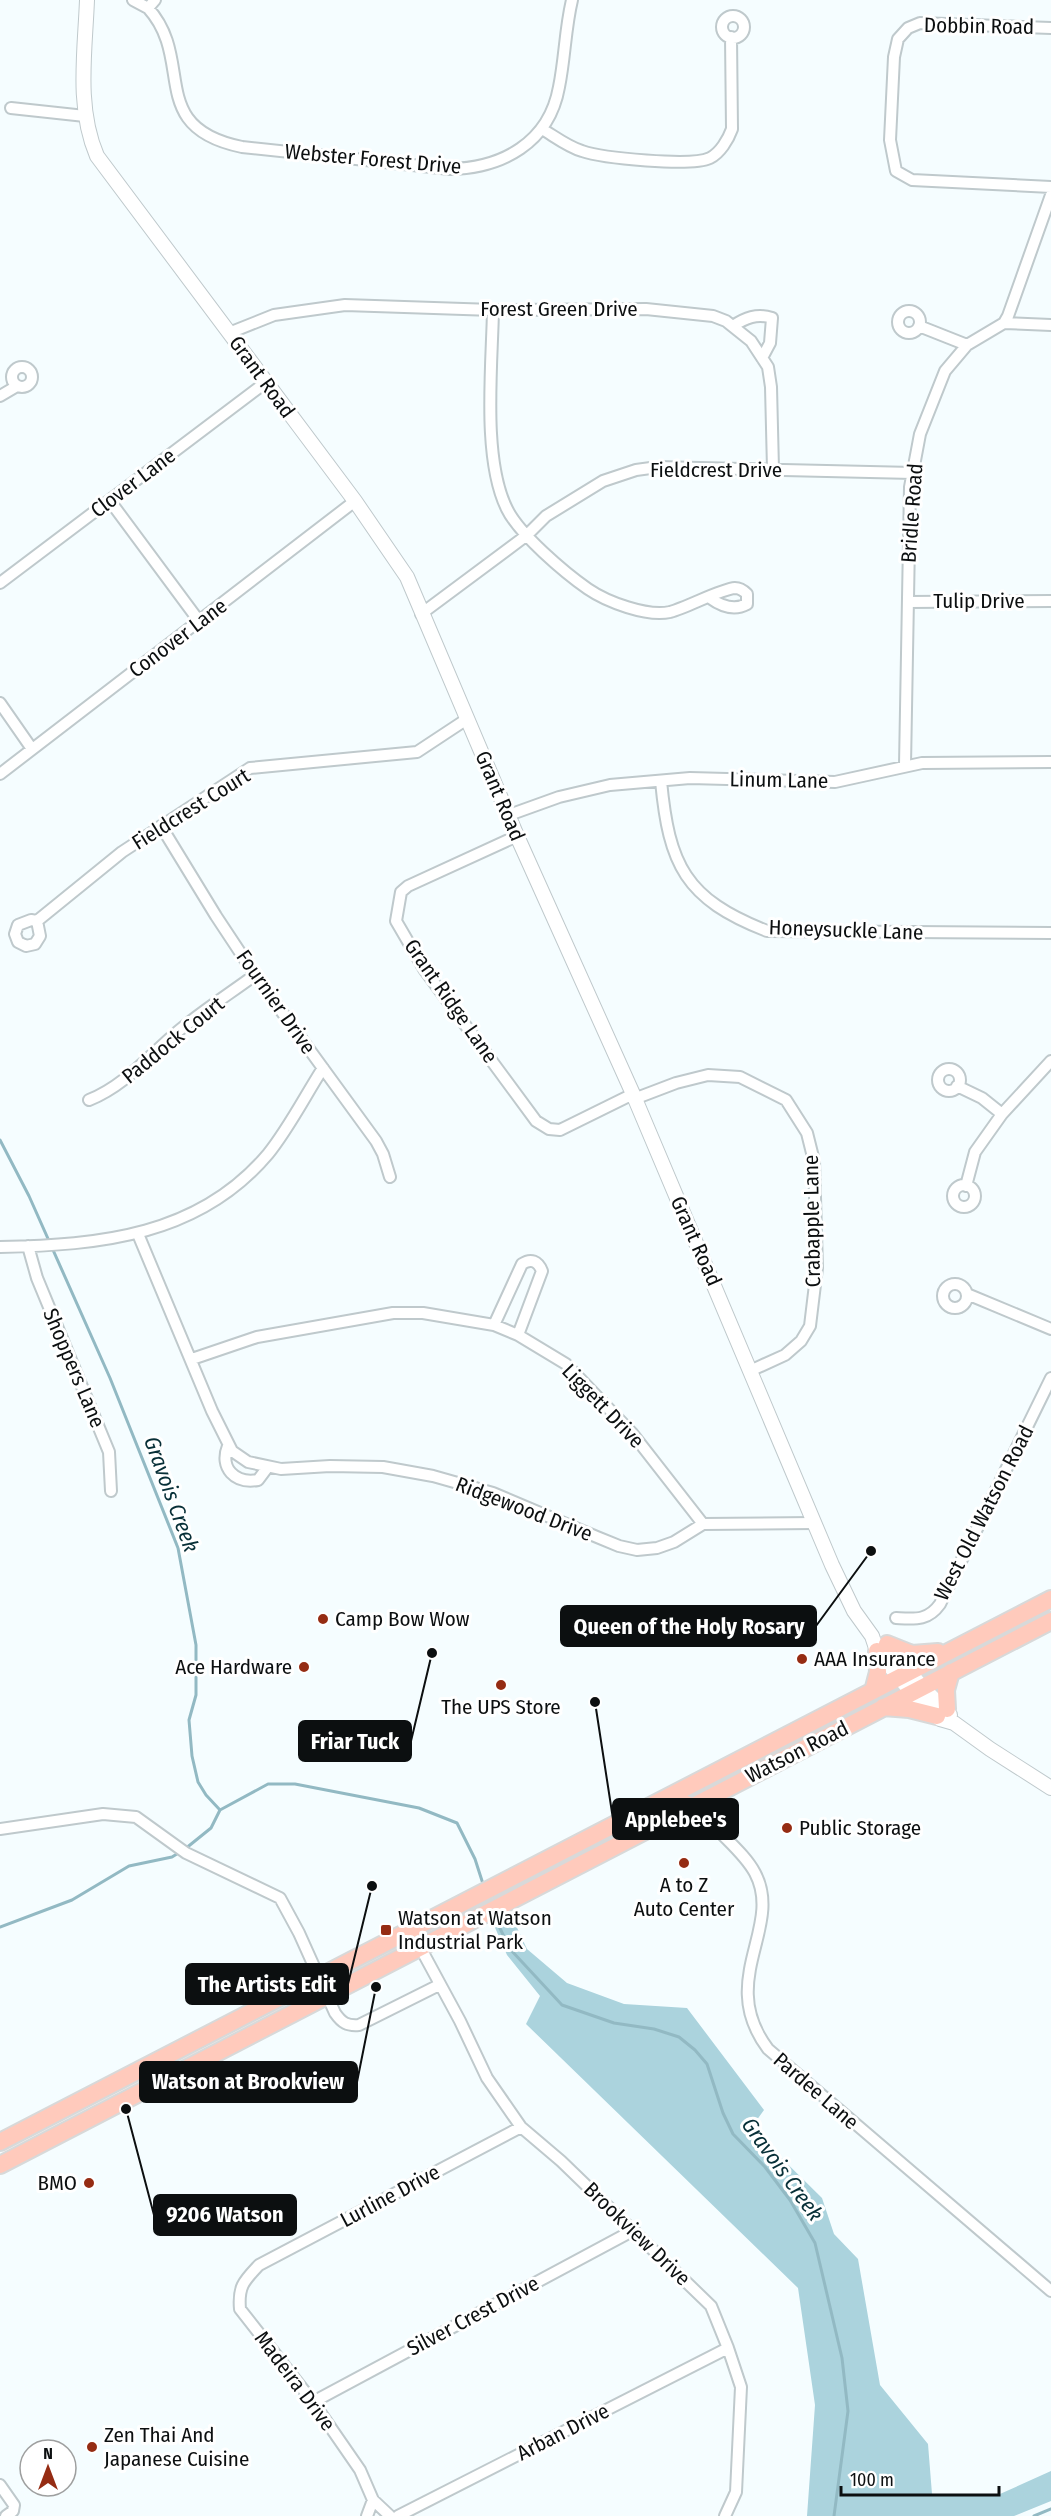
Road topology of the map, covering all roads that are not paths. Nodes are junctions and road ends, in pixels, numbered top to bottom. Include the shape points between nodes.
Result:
1 (87, 0) edge
2 (133, 0) edge
3 (572, 0) edge
4 (152, 4) edge
5 (1051, 28) edge
6 (731, 38) dead end
7 (11, 108) dead end
8 (85, 116) junction
9 (542, 129) junction
10 (1051, 187) edge
11 (1051, 195) edge
12 (493, 310) junction
13 (1004, 324) junction
14 (1051, 325) edge
15 (733, 326) junction
16 (919, 326) dead end
17 (229, 333) junction
18 (967, 345) junction
19 (762, 358) junction
20 (265, 383) junction
21 (17, 386) dead end
22 (0, 396) edge
23 (773, 469) junction
24 (913, 473) junction
25 (110, 501) junction
26 (355, 501) junction
27 (527, 535) junction
28 (0, 583) edge
29 (710, 598) dead end
30 (1051, 601) edge
31 (908, 602) junction
32 (421, 614) junction
33 (199, 621) junction
34 (0, 703) edge
35 (467, 719) junction
36 (32, 749) junction
37 (1051, 762) edge
38 (905, 765) junction
39 (0, 774) edge
40 (661, 781) junction
41 (509, 815) junction
42 (161, 826) junction
43 (517, 836) junction
44 (37, 921) dead end
45 (1051, 933) edge
46 (255, 975) junction
47 (1051, 1060) edge
48 (323, 1068) junction
49 (957, 1086) dead end
50 (634, 1097) junction
51 (89, 1100) dead end
52 (1002, 1114) junction
53 (390, 1177) dead end
54 (966, 1186) dead end
55 (138, 1234) junction
56 (28, 1246) junction
57 (0, 1247) edge
58 (967, 1294) dead end
59 (494, 1325) junction
60 (1051, 1329) edge
61 (518, 1335) junction
62 (192, 1359) junction
63 (752, 1371) junction
64 (1051, 1378) edge
65 (228, 1446) junction
66 (267, 1468) junction
67 (111, 1491) dead end
68 (814, 1523) junction
69 (703, 1524) junction
70 (1051, 1599) edge
71 (896, 1617) dead end
72 (1051, 1621) edge
73 (879, 1644) junction
74 (948, 1651) junction
75 (951, 1672) junction
76 (904, 1674) junction
77 (917, 1689) junction
78 (873, 1690) junction
79 (882, 1707) junction
80 (946, 1716) junction
81 (1051, 1788) edge
82 (712, 1795) junction
83 (678, 1804) junction
84 (716, 1828) junction
85 (0, 1829) edge
86 (420, 1947) junction
87 (319, 1977) junction
88 (439, 1985) junction
89 (327, 1995) junction
90 (521, 2127) junction
91 (0, 2142) edge
92 (0, 2165) edge
93 (633, 2230) junction
94 (259, 2265) joint
95 (1051, 2291) edge
96 (728, 2348) junction
97 (313, 2402) junction
98 (0, 2485) edge
99 (373, 2500) junction
100 (6, 2516) edge
101 (367, 2516) edge
102 (390, 2516) edge
103 (398, 2516) edge
104 (725, 2516) edge

1 - 8 street, Grant Road
2 - 4 street
3 - 9 street, Webster Forest Drive via 559,89
4 - 9 street, Webster Forest Drive via 171,49 174,85 184,112 202,132 226,144 469,169 503,159
5 - 10 street, Dobbin Road via 920,23 908,28 898,39 894,57 890,140 896,171 912,180
6 - 9 street via 732,129 729,138 710,158 692,161 601,157 578,150
7 - 8 street
8 - 17 street, Grant Road via 97,156
11 - 13 street
12 - 15 street, Forest Green Drive via 646,309 713,316
12 - 17 street, Forest Green Drive via 345,305 274,315
12 - 27 street via 493,462 507,511
13 - 14 street
13 - 18 street, Bridle Road
15 - 19 street, Forest Green Drive via 751,341
15 - 19 street via 753,316 772,318 770,343
16 - 18 street
17 - 20 street, Grant Road
18 - 24 street, Bridle Road via 945,371 920,434
19 - 23 street, Forest Green Drive via 768,367 771,387
20 - 25 street, Clover Lane
20 - 26 street, Grant Road
21 - 22 street
23 - 24 street, Fieldcrest Drive
23 - 27 street, Fieldcrest Drive via 636,470 603,481 546,516
24 - 31 street, Bridle Road
25 - 28 street, Clover Lane
25 - 33 street
26 - 32 street, Grant Road via 407,577
26 - 33 street, Conover Lane
27 - 29 street via 572,578 595,594 630,608 667,613
27 - 32 street, Fieldcrest Drive
30 - 31 street, Tulip Drive
31 - 38 street, Bridle Road
32 - 35 street, Grant Road
33 - 36 street, Conover Lane
34 - 36 street
35 - 41 street, Grant Road
35 - 42 street, Fieldcrest Court via 417,752 250,768
36 - 39 street, Conover Lane
37 - 38 street, Linum Lane
38 - 40 street, Linum Lane via 834,782 690,778
40 - 41 street, Linum Lane via 610,785 559,797
40 - 45 street, Honeysuckle Lane via 670,845 680,867 715,905 767,931
41 - 43 street, Grant Road
42 - 44 street, Fieldcrest Court via 122,852
42 - 46 street, Fournier Drive
43 - 50 street, Grant Road
43 - 50 street, Grant Ridge Lane via 408,886 401,892 396,921 424,969 536,1121 560,1130
46 - 48 street, Fournier Drive
46 - 51 street, Paddock Court via 178,1031 123,1082
47 - 52 street
48 - 53 street, Fournier Drive via 376,1141
48 - 55 street via 269,1153 247,1175 192,1215
49 - 52 street via 982,1098
50 - 63 street, Grant Road
50 - 63 street, Crabapple Lane via 708,1075 741,1077 786,1100 807,1133 814,1161 817,1268 810,1326 801,1341 785,1354
52 - 54 street via 975,1152
55 - 56 street
55 - 62 street, Ridgewood Drive
56 - 57 street
56 - 67 street, Shoppers Lane via 37,1278 109,1452
58 - 60 street
59 - 61 street, Liggett Drive
59 - 61 street via 522,1264 534,1261 542,1271 540,1281
59 - 62 street, Liggett Drive via 423,1313 393,1313 257,1337
61 - 69 street, Liggett Drive via 566,1364 632,1433
62 - 65 street, Ridgewood Drive
63 - 68 street, Grant Road
64 - 71 street, West Old Watson Road via 940,1604 921,1619
65 - 66 street, Ridgewood Drive via 248,1462
65 - 66 street, Ridgewood Drive via 224,1457 228,1471 238,1479 258,1480
66 - 69 street, Ridgewood Drive via 383,1467 434,1476 494,1492 637,1550 674,1542
68 - 69 street
68 - 73 street, Grant Road via 854,1611
70 - 74 main road, Watson Road
72 - 75 main road, Watson Road
73 - 74 main road via 912,1654
73 - 76 street, Grant Road
73 - 78 main road
74 - 76 main road, Watson Road
75 - 77 main road, Watson Road
75 - 80 main road
76 - 77 street, Grant Road
76 - 78 main road, Watson Road
77 - 79 main road, Watson Road
77 - 80 street, Grant Road
78 - 83 main road, Watson Road
79 - 80 main road
79 - 82 main road, Watson Road
80 - 81 street, Grant Road
82 - 83 main road, Watson Road
82 - 84 main road
83 - 84 main road
83 - 86 main road, Watson Road via 502,1905
83 - 87 main road, Watson Road via 493,1887
84 - 95 street, Pardee Lane via 750,1866 761,1888 763,1907 747,1993 756,2033 768,2049
85 - 87 street via 102,1814 136,1817 186,1853 280,1898
86 - 88 street, Brookview Drive
86 - 89 main road, Watson Road
87 - 89 street
87 - 91 main road, Watson Road
88 - 89 street via 359,2025 341,2022
88 - 90 street, Brookview Drive via 487,2078
89 - 92 main road, Watson Road
90 - 93 street, Brookview Drive
90 - 94 street, Lurline Drive
93 - 96 street, Brookview Drive via 711,2306
93 - 97 street, Silver Crest Drive
94 - 97 street, Madeira Drive via 242,2283 238,2294 240,2309
96 - 103 street, Arban Drive
96 - 104 street, Brookview Drive via 741,2387 736,2492
97 - 99 street, Madeira Drive via 360,2470
98 - 100 street via 14,2505
99 - 101 street
99 - 102 street, Madeira Drive

